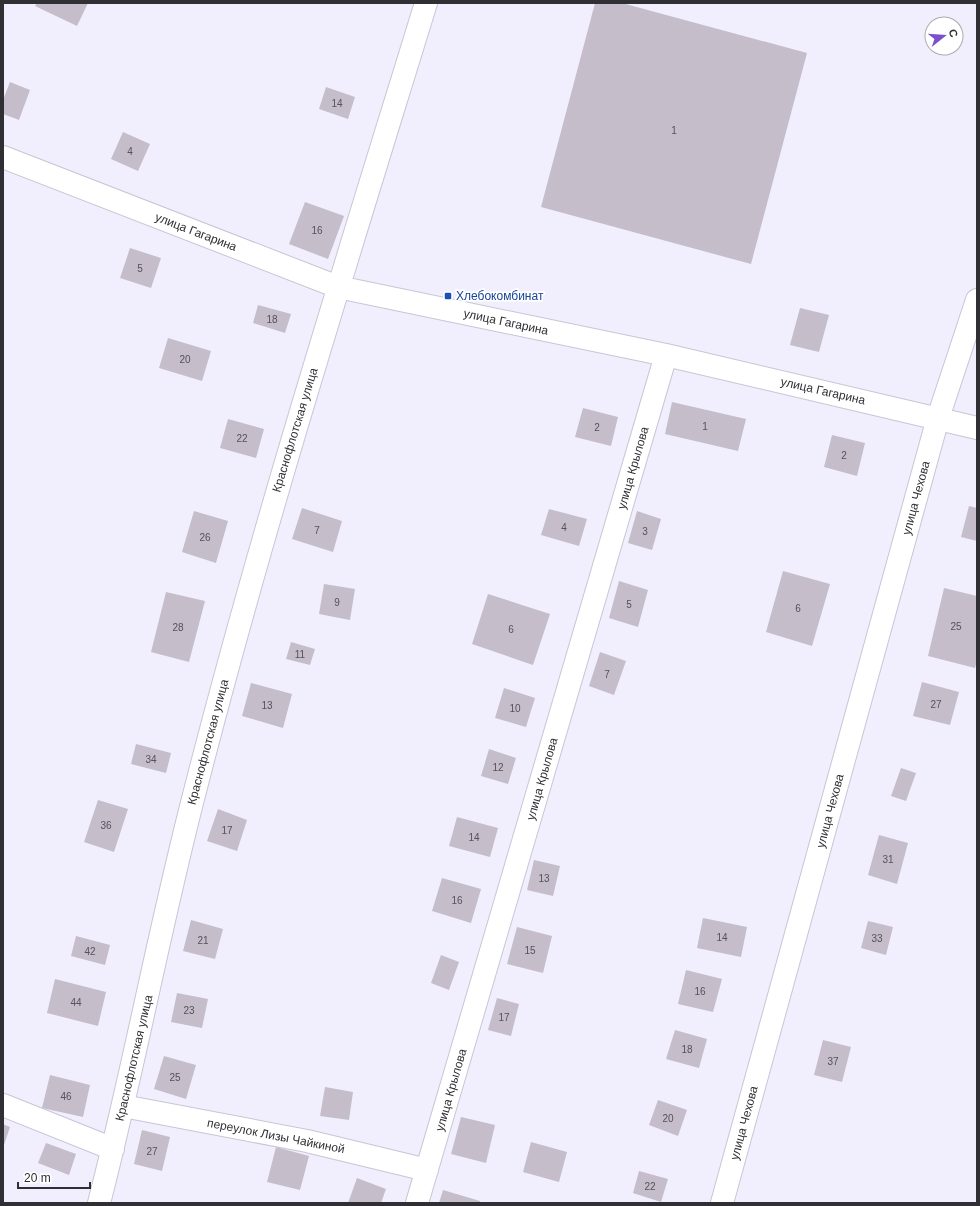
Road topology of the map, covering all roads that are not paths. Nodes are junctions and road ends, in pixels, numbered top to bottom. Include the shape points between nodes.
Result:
1 (426, 3) edge
2 (3, 157) edge
3 (338, 287) junction
4 (977, 300) edge
5 (666, 355) junction
6 (938, 418) junction
7 (977, 428) edge
8 (3, 1105) edge
9 (123, 1106) junction
10 (113, 1149) junction
11 (428, 1170) junction
12 (99, 1203) edge
13 (417, 1203) edge
14 (722, 1203) edge

1 - 3 street, Краснофлотская улица
2 - 3 street, улица Гагарина
3 - 5 street, улица Гагарина
3 - 9 street, Краснофлотская улица via 279,480 193,797
4 - 6 street, улица Чехова
5 - 6 street, улица Гагарина
5 - 11 street, улица Крылова
6 - 7 street, улица Гагарина
6 - 14 street, улица Чехова
8 - 10 street
9 - 10 street, Краснофлотская улица
9 - 11 street, переулок Лизы Чайкиной via 307,1141
10 - 12 street, Краснофлотская улица
11 - 13 street, улица Крылова

